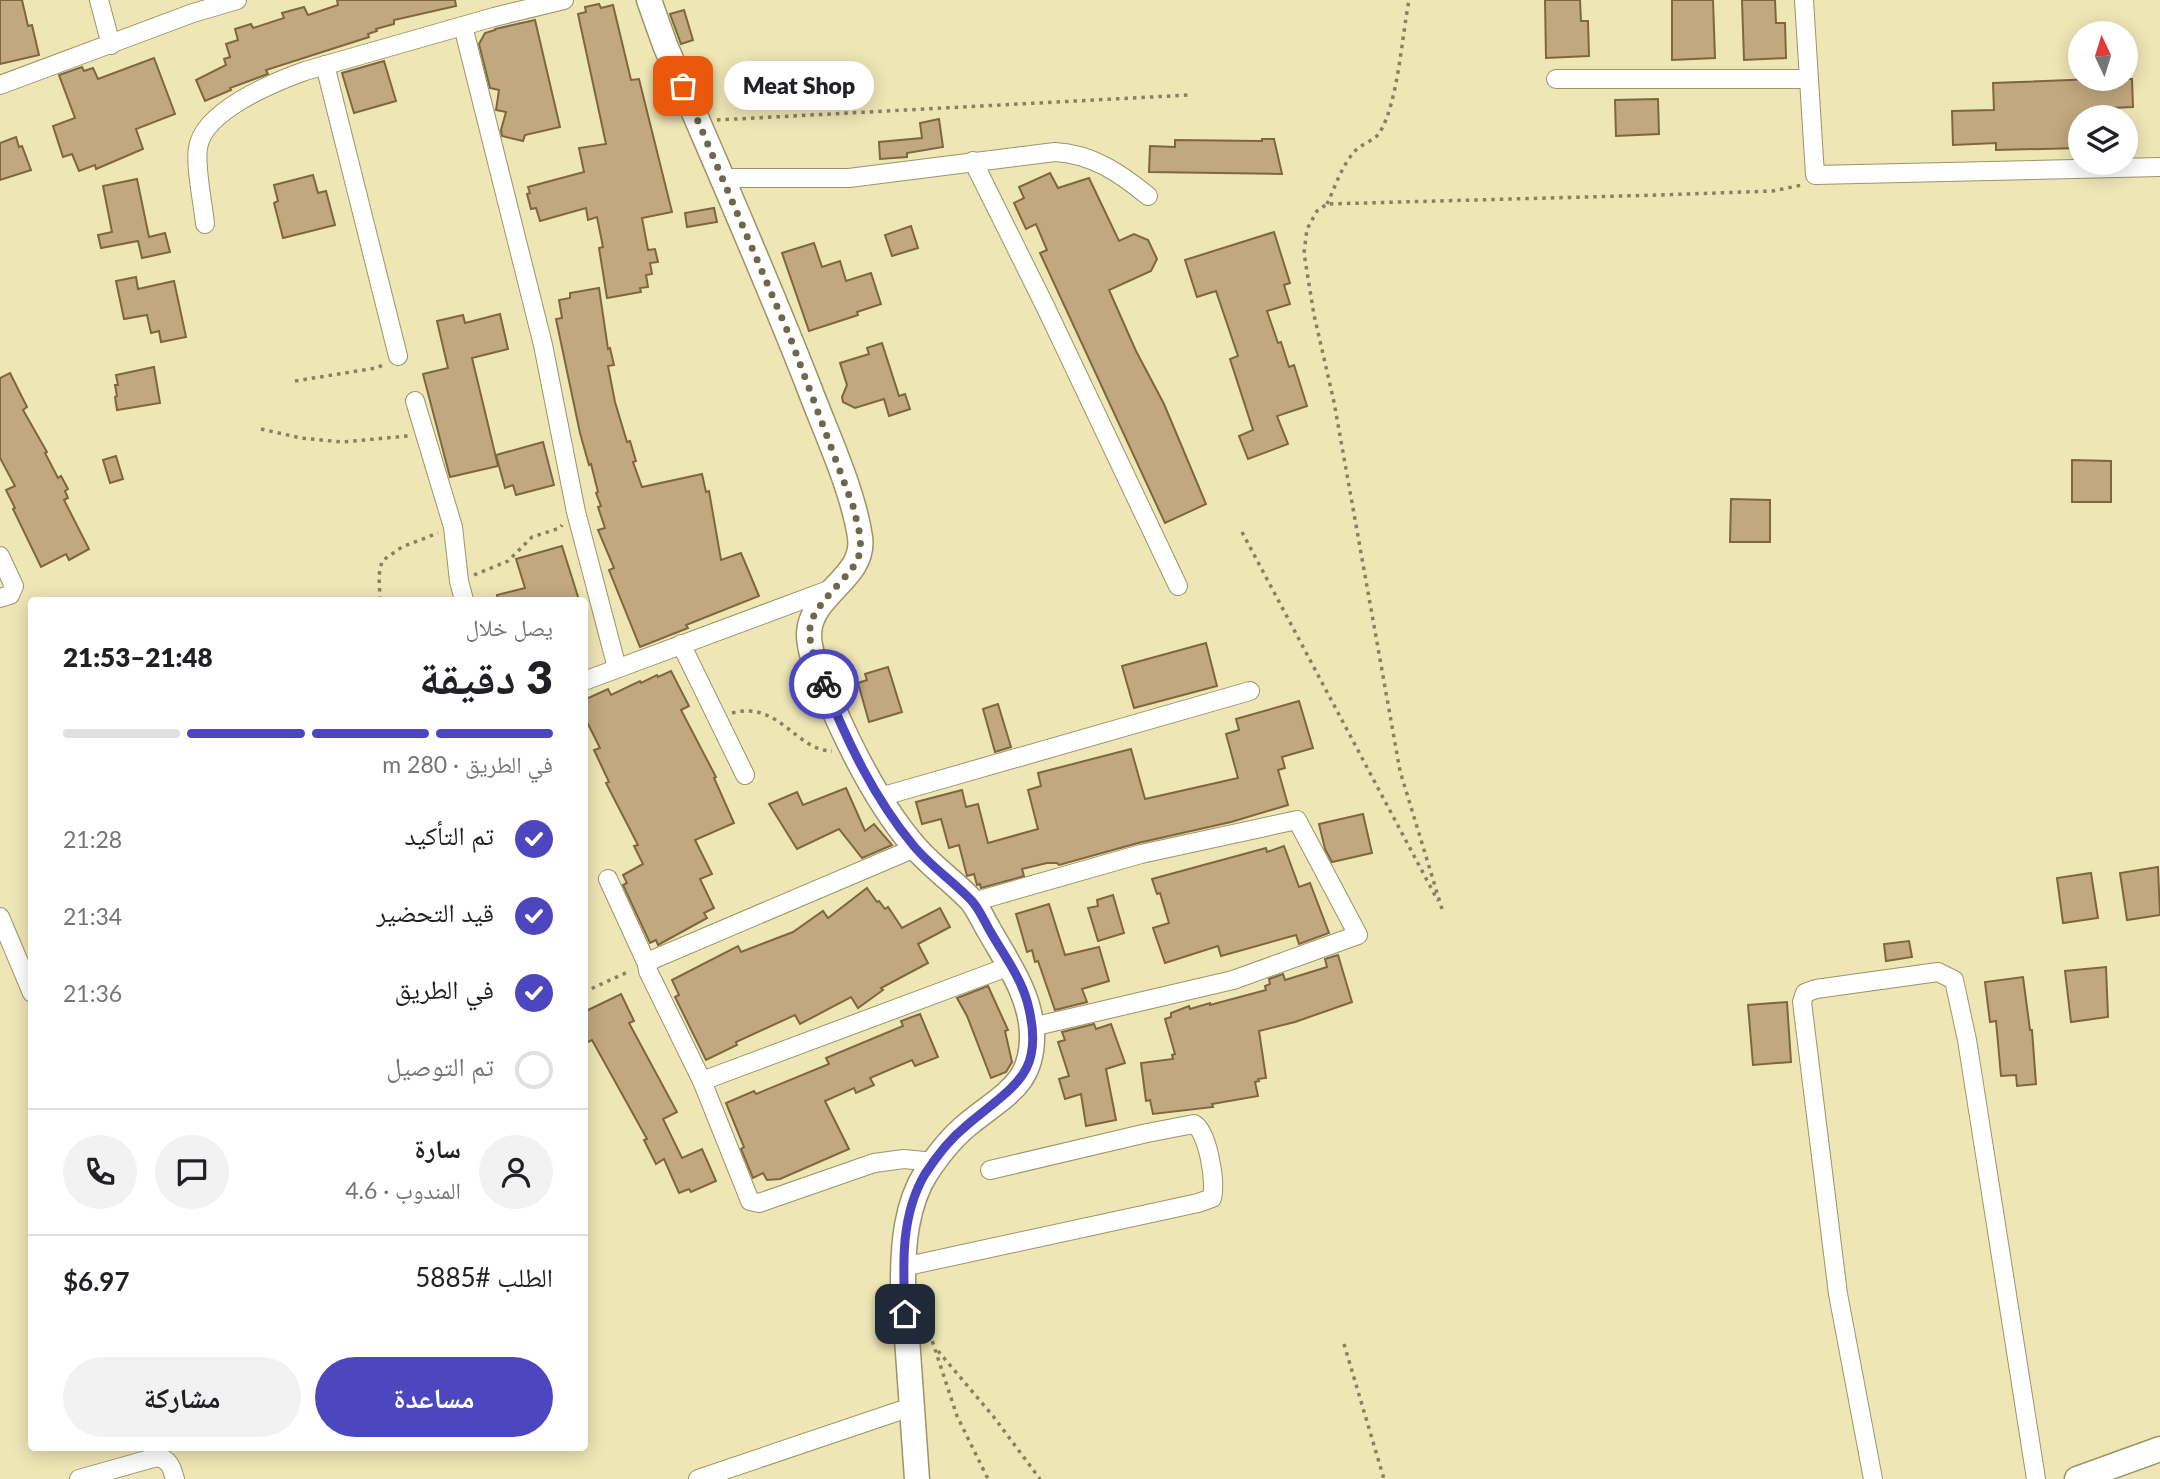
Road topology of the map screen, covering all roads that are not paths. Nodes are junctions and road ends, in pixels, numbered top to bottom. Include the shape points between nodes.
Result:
1 (99, 0) edge
2 (237, 0) edge
3 (564, 0) edge
4 (649, 0) edge
5 (1804, 0) edge
6 (463, 26) junction
7 (111, 45) junction
8 (325, 65) junction
9 (1556, 79) dead end
10 (1809, 79) junction
11 (0, 85) edge
12 (973, 161) junction
13 (2160, 167) edge
14 (723, 178) junction
15 (1148, 196) dead end
16 (205, 223) dead end
17 (397, 351) road end
18 (415, 401) dead end
19 (0, 556) edge
20 (1178, 586) dead end
21 (834, 588) junction
22 (463, 597) edge
23 (0, 598) edge
24 (681, 644) junction
25 (617, 668) junction
26 (588, 679) edge
27 (1250, 691) dead end
28 (745, 775) dead end
29 (880, 797) junction
30 (915, 848) junction
31 (608, 879) dead end
32 (973, 902) junction
33 (0, 917) edge
34 (647, 964) junction
35 (1010, 965) junction
36 (28, 984) edge
37 (1032, 1027) junction
38 (702, 1081) junction
39 (934, 1162) junction
40 (990, 1170) dead end
41 (903, 1267) junction
42 (911, 1407) junction
43 (2160, 1450) edge
44 (79, 1479) edge
45 (175, 1479) edge
46 (698, 1479) edge
47 (917, 1479) edge
48 (1874, 1479) edge
49 (2036, 1479) edge
50 (2077, 1479) edge

1 - 7 street
2 - 7 street
3 - 6 street
4 - 14 street
5 - 10 street
6 - 8 street
6 - 25 street
7 - 11 street
8 - 16 street via 290,76 228,108 205,130 197,150
8 - 17 street
9 - 10 street
10 - 13 street via 1815,175
12 - 14 street via 849,178
12 - 15 street via 1067,152 1113,169
12 - 20 street
14 - 21 street via 790,337 853,506 860,550 857,561
18 - 22 street via 453,527
19 - 23 street via 14,586 10,595
21 - 24 street
21 - 29 street via 813,615 810,642 839,720
24 - 25 street
24 - 28 street
25 - 26 street
27 - 29 street
29 - 30 street
30 - 32 street
30 - 34 street
31 - 34 street
32 - 35 street
32 - 37 street via 1141,854 1297,820 1359,935 1233,979
33 - 36 street
34 - 38 street
35 - 37 street via 1024,993
35 - 38 street
37 - 39 street via 1032,1052 1025,1074 954,1137
38 - 39 street via 746,1195 754,1203 874,1163
39 - 41 street via 910,1212
40 - 41 street via 1194,1124 1203,1134 1213,1192 1212,1198 1198,1203
41 - 42 street
42 - 46 street
42 - 47 street
43 - 50 street
44 - 45 street via 158,1457 168,1462
48 - 49 street via 1838,1294 1802,1002 1805,993 1816,989 1938,972 1954,981 1966,1040

